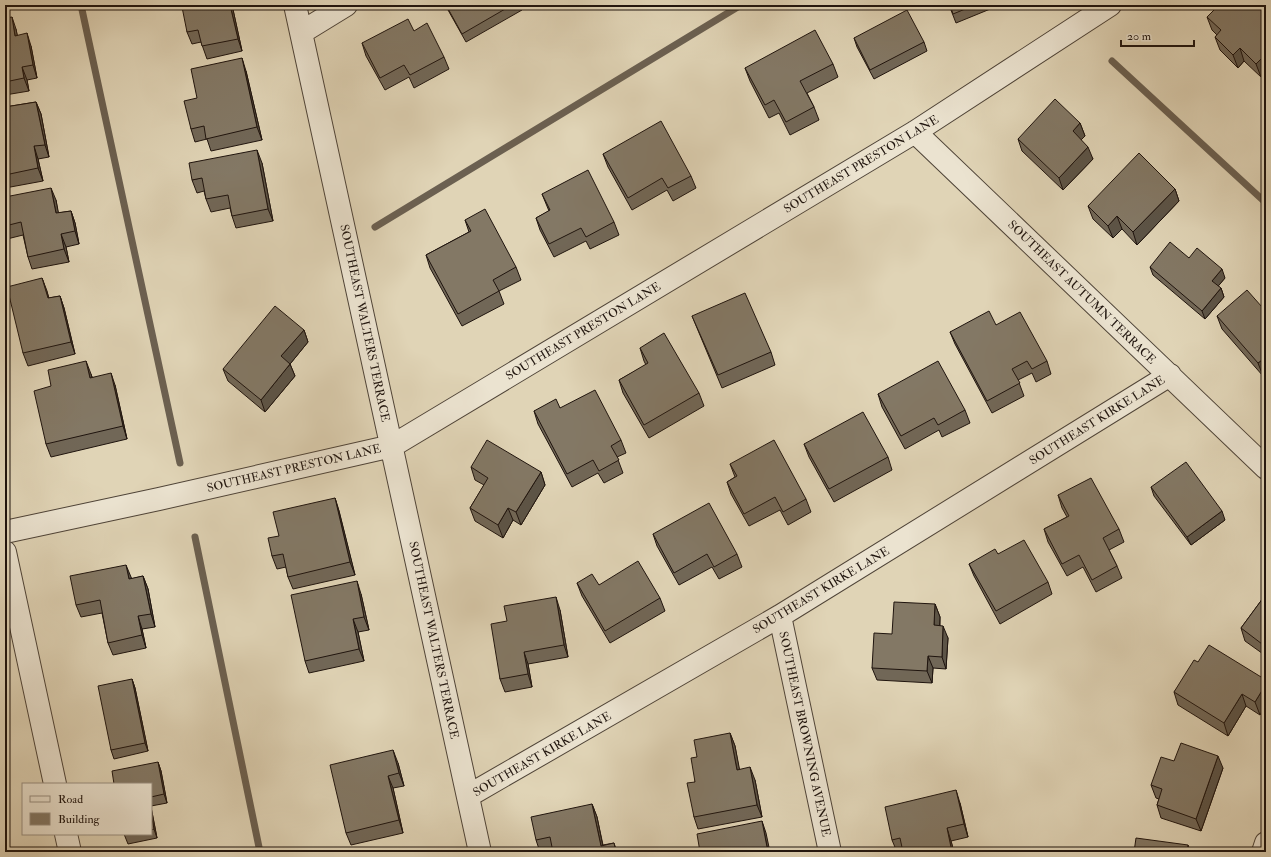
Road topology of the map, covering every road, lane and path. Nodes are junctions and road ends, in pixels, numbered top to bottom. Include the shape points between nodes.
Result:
1 (296, 5) edge
2 (346, 5) edge
3 (1110, 5) edge
4 (302, 32) junction
5 (915, 132) junction
6 (1170, 375) junction
7 (392, 446) junction
8 (1266, 468) edge
9 (5, 532) edge
10 (5, 552) edge
11 (780, 616) junction
12 (55, 783) edge
13 (468, 796) junction
14 (66, 835) edge
15 (1266, 843) edge
16 (70, 852) edge
17 (480, 852) edge
18 (830, 852) edge
19 (1262, 852) edge

1 - 4 street, SOUTHEAST WALTERS TERRACE
2 - 4 street
3 - 5 street, SOUTHEAST PRESTON LANE
4 - 7 street, SOUTHEAST WALTERS TERRACE
5 - 6 street, SOUTHEAST AUTUMN TERRACE
5 - 7 street, SOUTHEAST PRESTON LANE
6 - 8 street, SOUTHEAST AUTUMN TERRACE
6 - 11 street, SOUTHEAST KIRKE LANE
7 - 9 street, SOUTHEAST PRESTON LANE
7 - 13 street, SOUTHEAST WALTERS TERRACE
10 - 12 street
11 - 13 street, SOUTHEAST KIRKE LANE
11 - 18 street, SOUTHEAST BROWNING AVENUE
13 - 17 street, SOUTHEAST WALTERS TERRACE
14 - 16 street
15 - 19 street

